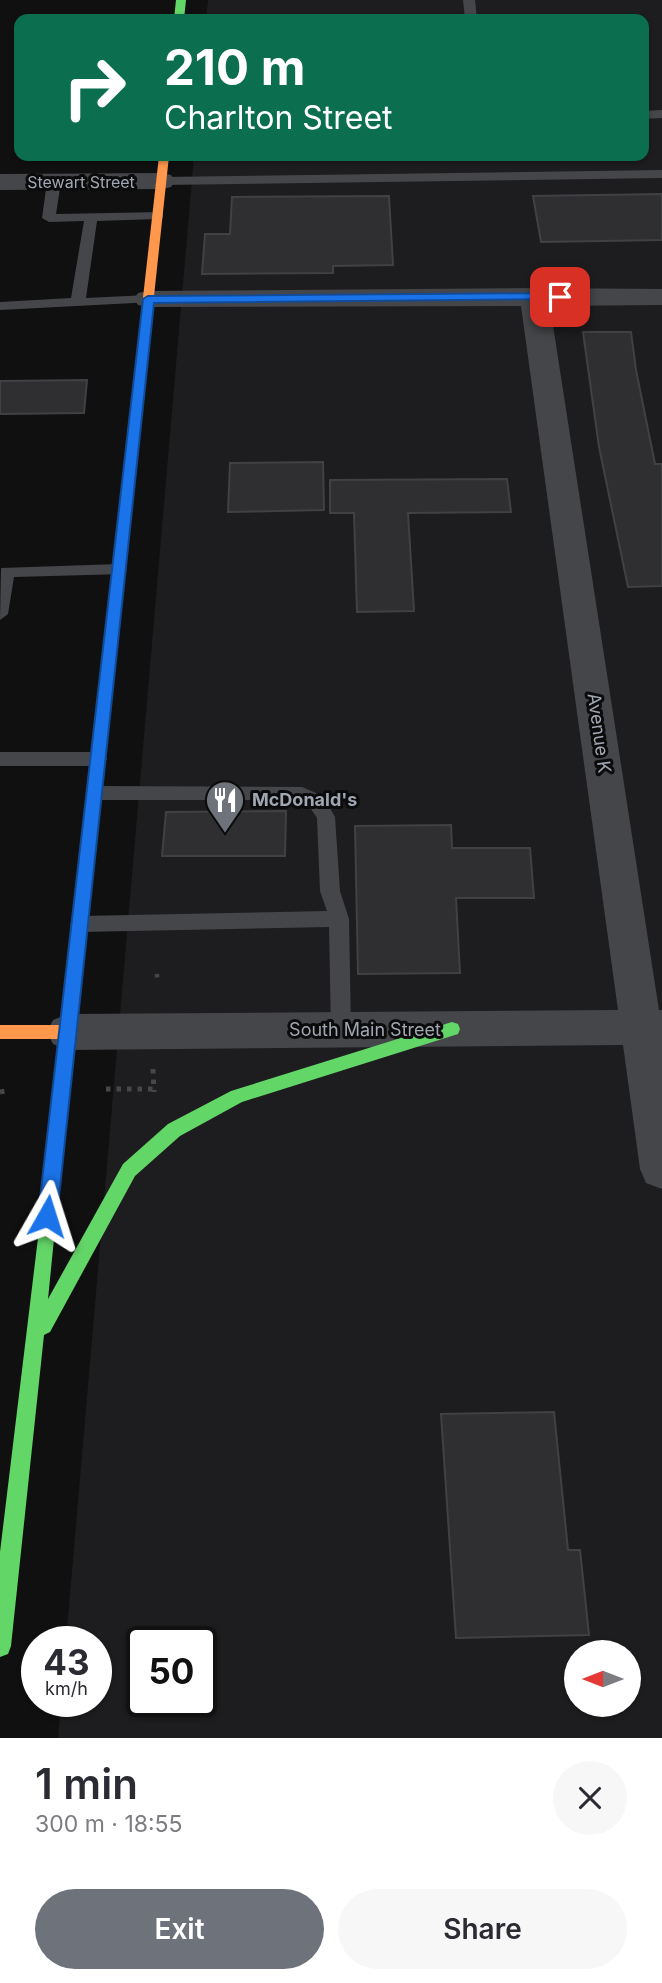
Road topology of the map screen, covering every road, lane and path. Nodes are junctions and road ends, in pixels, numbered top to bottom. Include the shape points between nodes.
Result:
1 (163, 169) edge
2 (662, 174) edge
3 (0, 182) edge
4 (54, 182) junction
5 (158, 215) junction
6 (91, 217) junction
7 (534, 296) junction
8 (662, 297) edge
9 (148, 299) junction
10 (78, 302) junction
11 (0, 306) edge
12 (119, 570) junction
13 (0, 614) edge
14 (0, 759) edge
15 (98, 759) junction
16 (94, 793) junction
17 (339, 919) junction
18 (80, 924) junction
19 (652, 1027) edge
20 (452, 1029) junction
21 (341, 1030) junction
22 (0, 1032) edge
23 (68, 1032) junction
24 (153, 1069) dead end
25 (102, 1089) dead end
26 (154, 1089) junction
27 (10, 1090) dead end
28 (0, 1091) edge
29 (155, 1100) dead end
30 (662, 1169) edge
31 (33, 1343) junction
32 (0, 1646) edge

1 - 2 lane
1 - 4 street, Stewart Street
1 - 5 main road
3 - 4 street, Stewart Street
4 - 6 lane via 49,218
5 - 6 lane
5 - 9 main road
6 - 10 lane
7 - 8 street
7 - 9 street
7 - 19 street, Avenue K
9 - 10 lane
9 - 12 main road
10 - 11 lane
12 - 13 lane via 7,572
12 - 15 main road
14 - 15 lane
15 - 16 main road
16 - 17 lane via 281,793 302,794 316,801 326,817 330,891
16 - 18 main road
17 - 18 lane
17 - 21 lane
18 - 23 main road
19 - 20 street, South Main Street
19 - 30 street, Avenue K
20 - 21 street, South Main Street
20 - 31 main road via 237,1096 174,1130 129,1170
21 - 23 street, South Main Street
22 - 23 main road
23 - 31 main road
24 - 26 path
25 - 26 path
26 - 29 path
27 - 28 path
31 - 32 main road

